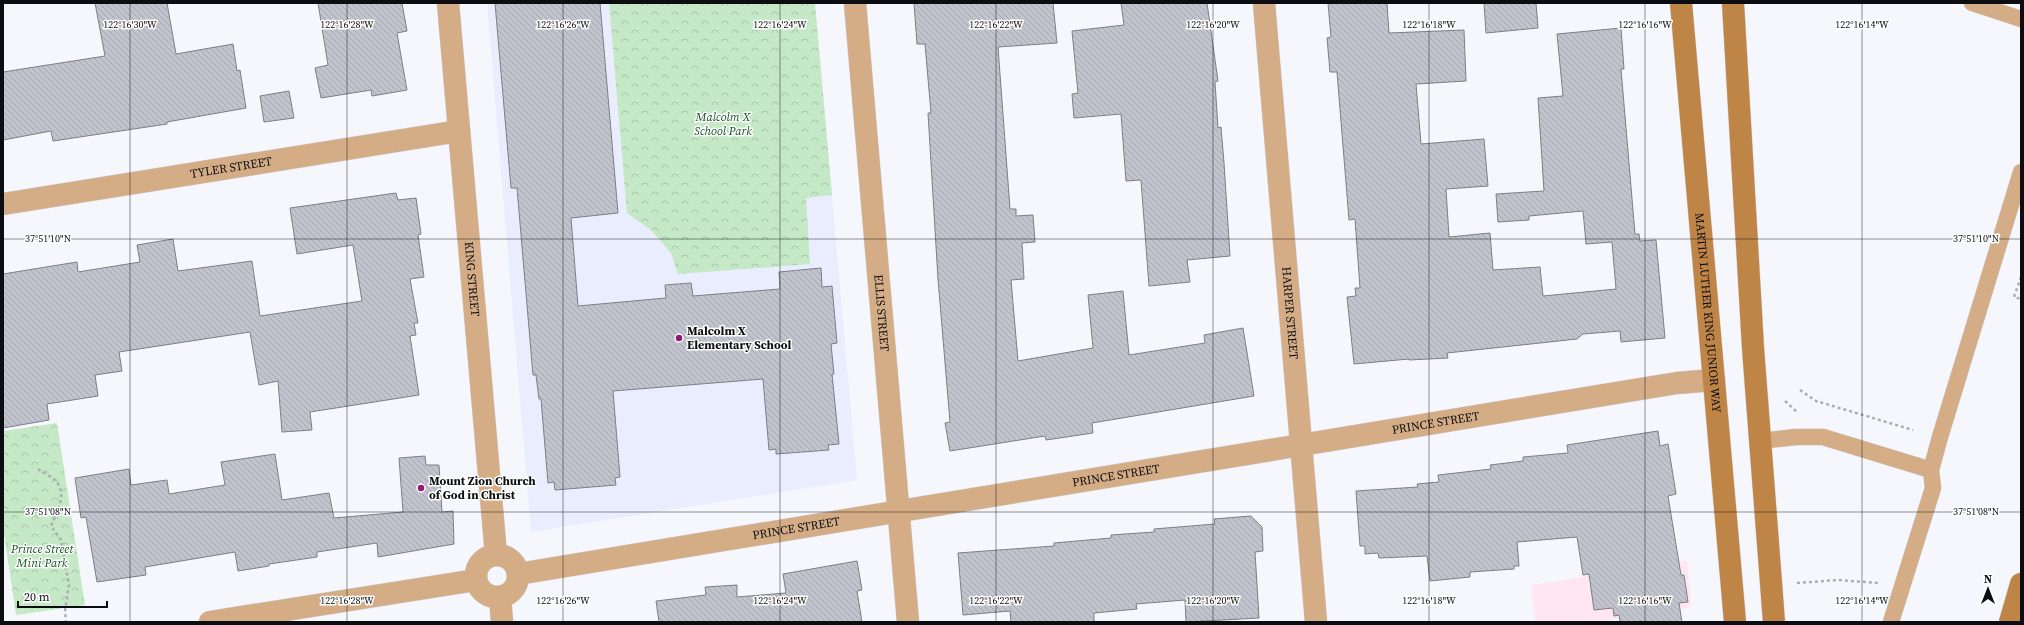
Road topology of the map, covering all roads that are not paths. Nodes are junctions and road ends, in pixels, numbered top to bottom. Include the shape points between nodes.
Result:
1 (448, 3) edge
2 (855, 3) edge
3 (1264, 3) edge
4 (1681, 3) edge
5 (1972, 3) edge
6 (1738, 6) edge
7 (2021, 19) edge
8 (459, 131) junction
9 (2021, 172) edge
10 (3, 204) edge
11 (1714, 380) junction
12 (1760, 441) junction
13 (1302, 446) junction
14 (1931, 470) junction
15 (898, 512) junction
16 (496, 555) junction
17 (518, 574) junction
18 (476, 580) junction
19 (2021, 584) edge
20 (500, 597) junction
21 (210, 622) edge
22 (502, 622) edge
23 (908, 622) edge
24 (1316, 622) edge
25 (1735, 622) edge
26 (1774, 622) edge
27 (1891, 622) edge
28 (2010, 622) edge

1 - 8 street, KING STREET
2 - 15 street, ELLIS STREET
3 - 13 street, HARPER STREET
4 - 11 street, MARTIN LUTHER KING JUNIOR WAY
5 - 7 lane
6 - 12 street via 1752,340
8 - 10 street, TYLER STREET
8 - 16 street, KING STREET
9 - 14 lane
11 - 13 street, PRINCE STREET via 1677,383
11 - 25 street, MARTIN LUTHER KING JUNIOR WAY
12 - 14 lane via 1823,437
12 - 26 street
13 - 15 street, PRINCE STREET
13 - 24 street, HARPER STREET
14 - 27 lane via 1933,488
15 - 17 street, PRINCE STREET
15 - 23 street, ELLIS STREET
16 - 17 street via 513,562
16 - 18 street via 483,560 478,566
17 - 20 street via 516,586
18 - 20 street via 487,595
18 - 21 street
19 - 28 street
20 - 22 street

